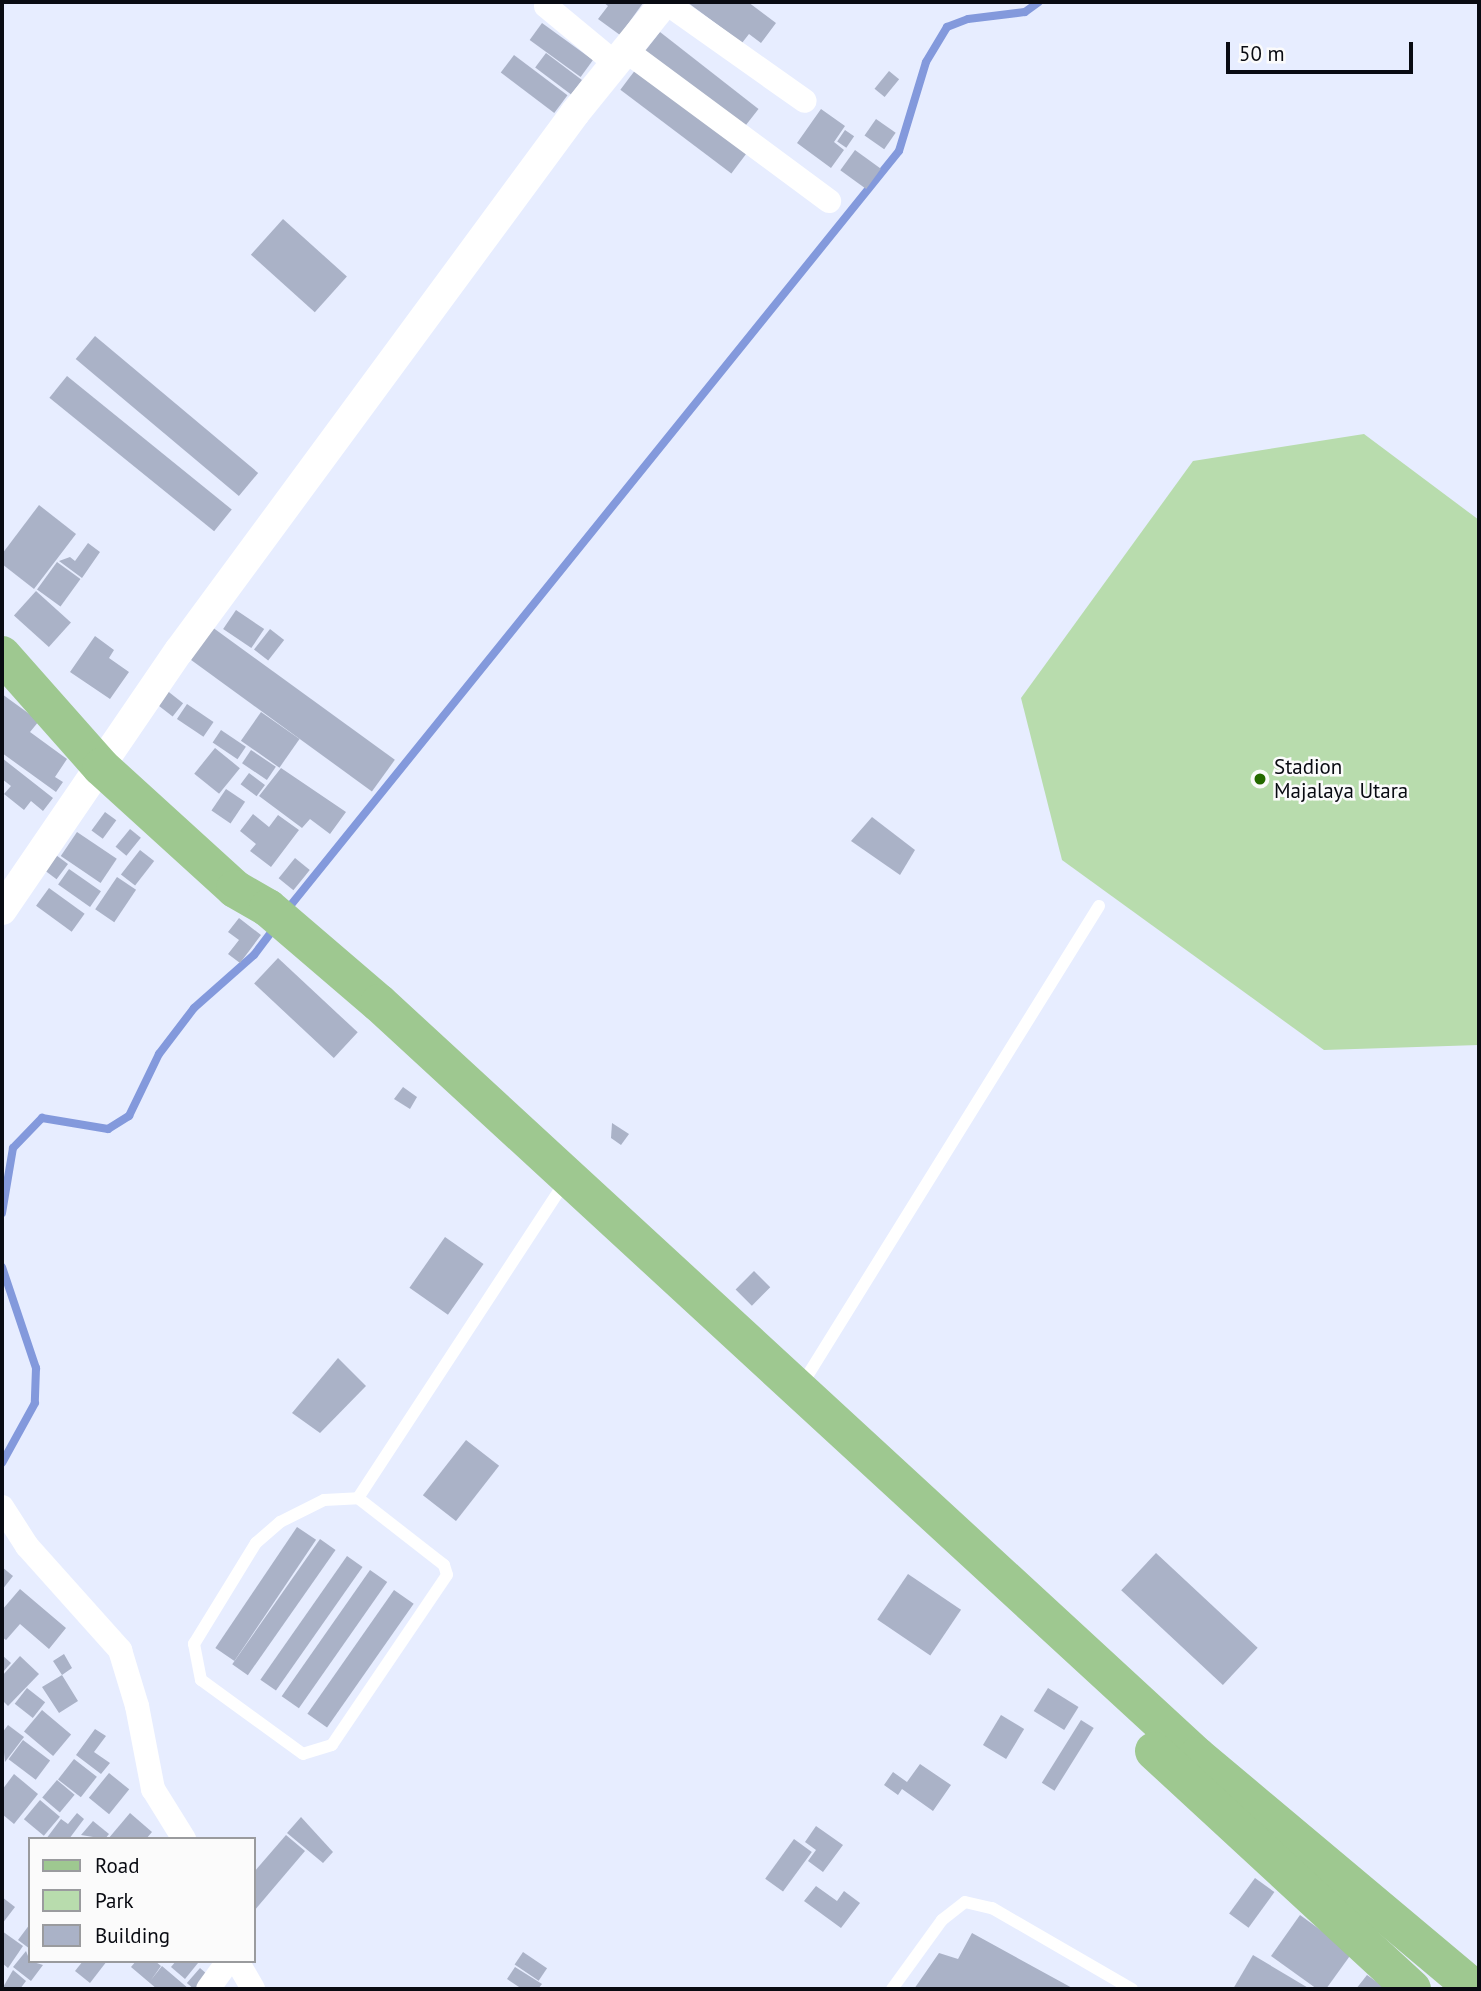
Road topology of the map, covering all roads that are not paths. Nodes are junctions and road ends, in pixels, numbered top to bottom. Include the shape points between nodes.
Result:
1 (665, 2) edge
2 (547, 6) dead end
3 (620, 56) junction
4 (805, 101) dead end
5 (829, 201) dead end
6 (2, 654) edge
7 (101, 767) junction
8 (1100, 906) dead end
9 (2, 909) edge
10 (562, 1187) junction
11 (799, 1390) junction
12 (358, 1498) junction
13 (2, 1507) edge
14 (183, 1837) edge
15 (227, 1963) edge
16 (238, 1963) edge
17 (208, 1989) edge
18 (253, 1989) edge
19 (892, 1989) edge
20 (1132, 1989) edge
21 (1412, 1989) edge
22 (1475, 1989) edge

1 - 3 street
1 - 4 street
2 - 3 street
3 - 5 street
3 - 7 street via 179,651
6 - 7 main road
7 - 9 street
7 - 10 main road via 235,889 262,926
8 - 11 lane
10 - 11 main road
10 - 12 lane
10 - 21 main road
11 - 22 main road via 1197,1756
12 - 12 lane via 324,1500 280,1522 256,1543 194,1644 201,1680 303,1754 332,1745 447,1575 444,1565
13 - 14 street via 27,1546 120,1650 137,1706 153,1789
15 - 17 street
16 - 18 street
19 - 20 lane via 942,1920 965,1902 992,1908

